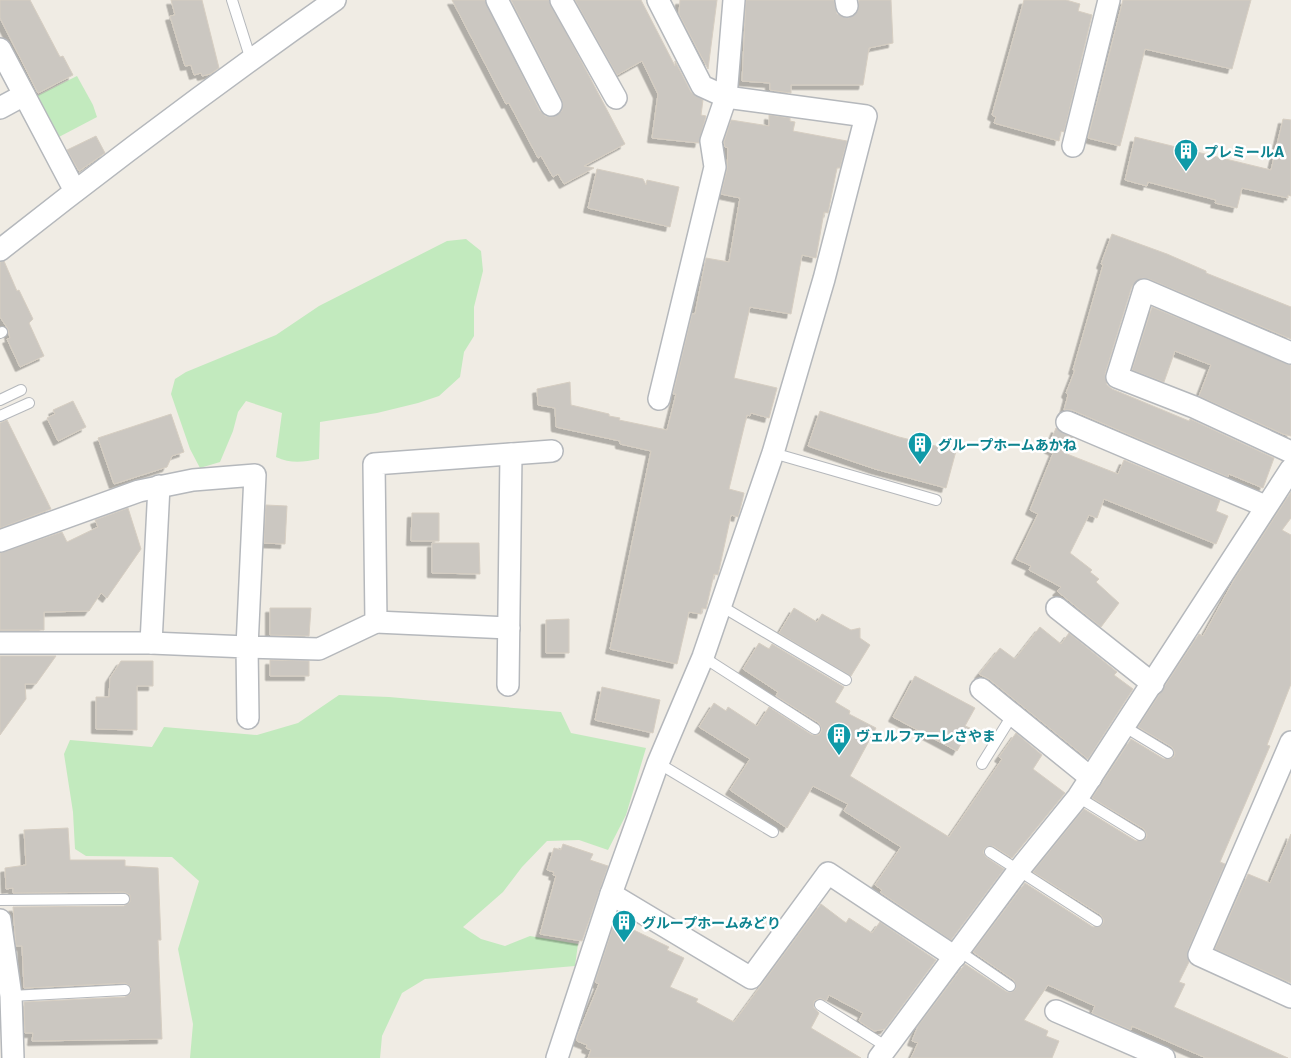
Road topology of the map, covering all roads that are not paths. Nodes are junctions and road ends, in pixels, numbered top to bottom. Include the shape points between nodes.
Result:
1 (232, 0) edge
2 (335, 0) edge
3 (497, 0) edge
4 (561, 0) edge
5 (658, 0) edge
6 (734, 0) edge
7 (1109, 0) edge
8 (0, 49) edge
9 (251, 60) junction
10 (24, 95) junction
11 (726, 97) junction
12 (616, 98) dead end
13 (551, 106) dead end
14 (0, 108) edge
15 (1073, 146) dead end
16 (75, 191) junction
17 (0, 250) edge
18 (1291, 353) edge
19 (21, 390) dead end
20 (659, 399) dead end
21 (0, 400) edge
22 (29, 403) dead end
23 (0, 416) edge
24 (1067, 422) dead end
25 (552, 451) dead end
26 (1291, 452) edge
27 (773, 453) junction
28 (511, 454) junction
29 (1291, 469) edge
30 (159, 486) junction
31 (936, 500) dead end
32 (1265, 506) junction
33 (0, 541) edge
34 (721, 606) junction
35 (1056, 608) dead end
36 (376, 622) junction
37 (509, 628) junction
38 (0, 643) edge
39 (151, 643) junction
40 (247, 647) junction
41 (703, 657) junction
42 (846, 680) dead end
43 (1153, 684) junction
44 (508, 685) dead end
45 (981, 689) dead end
46 (1013, 714) junction
47 (248, 718) dead end
48 (1125, 727) junction
49 (815, 729) dead end
50 (1291, 742) edge
51 (1168, 753) dead end
52 (658, 763) junction
53 (982, 764) dead end
54 (1092, 778) junction
55 (1283, 783) edge
56 (1078, 797) junction
57 (774, 832) dead end
58 (1140, 835) dead end
59 (990, 852) dead end
60 (1018, 871) junction
61 (611, 894) junction
62 (124, 899) dead end
63 (0, 900) edge
64 (0, 920) edge
65 (1097, 921) dead end
66 (957, 954) junction
67 (1010, 986) dead end
68 (125, 990) dead end
69 (11, 996) junction
70 (1291, 997) edge
71 (820, 1005) dead end
72 (1056, 1011) dead end
73 (9, 1047) edge
74 (885, 1054) edge
75 (557, 1058) edge
76 (1164, 1058) edge

1 - 9 lane
2 - 9 street
3 - 13 street
4 - 12 street
5 - 11 street via 702,86
6 - 11 street
7 - 15 street
8 - 10 street
9 - 16 street
10 - 14 street
10 - 16 street
11 - 20 street via 711,141 715,167
11 - 27 street via 866,116 824,279
16 - 17 street
18 - 26 street via 1144,290 1117,377 1194,407
19 - 21 lane
22 - 23 lane
24 - 32 street
25 - 28 street
27 - 31 lane
27 - 34 street
28 - 36 street via 374,464
28 - 37 street
29 - 32 street
30 - 33 street
30 - 39 street
30 - 40 street via 255,475
32 - 43 street
34 - 41 street
34 - 42 lane
35 - 43 street
36 - 37 street
36 - 40 street via 320,649
37 - 44 street
38 - 39 street
39 - 40 street
40 - 47 street
41 - 49 lane
41 - 52 street
43 - 48 street
45 - 46 street
46 - 53 lane
46 - 54 street
48 - 51 lane
48 - 54 street
50 - 55 street
52 - 57 lane
52 - 61 street
54 - 56 street
55 - 70 street via 1198,955
56 - 58 lane
56 - 60 street
59 - 60 lane
60 - 65 lane
60 - 66 street
61 - 66 street via 751,978 828,873
61 - 75 street
62 - 63 lane
64 - 69 street
66 - 67 lane
66 - 74 street
68 - 69 lane
69 - 73 street
71 - 74 lane
72 - 76 street

